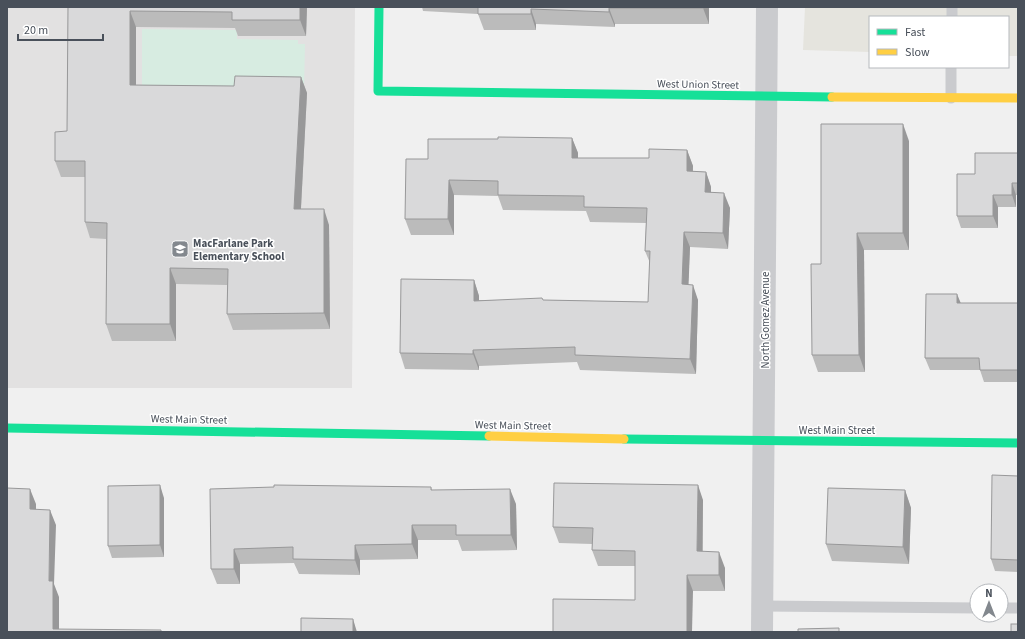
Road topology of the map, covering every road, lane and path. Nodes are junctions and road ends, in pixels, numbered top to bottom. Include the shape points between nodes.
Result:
1 (379, 7) edge
2 (767, 7) edge
3 (951, 68) edge
4 (767, 97) junction
5 (951, 98) junction
6 (1018, 98) edge
7 (7, 428) edge
8 (764, 441) junction
9 (1018, 443) edge
10 (763, 606) junction
11 (969, 608) edge
12 (762, 632) edge

1 - 4 street, West Union Street via 378,91
2 - 4 street, North Gomez Avenue
3 - 5 lane
4 - 5 street, West Union Street
4 - 8 street, North Gomez Avenue
5 - 6 street, West Union Street
7 - 8 street, West Main Street
8 - 9 street, West Main Street
8 - 10 street, North Gomez Avenue
10 - 11 lane
10 - 12 street, North Gomez Avenue

